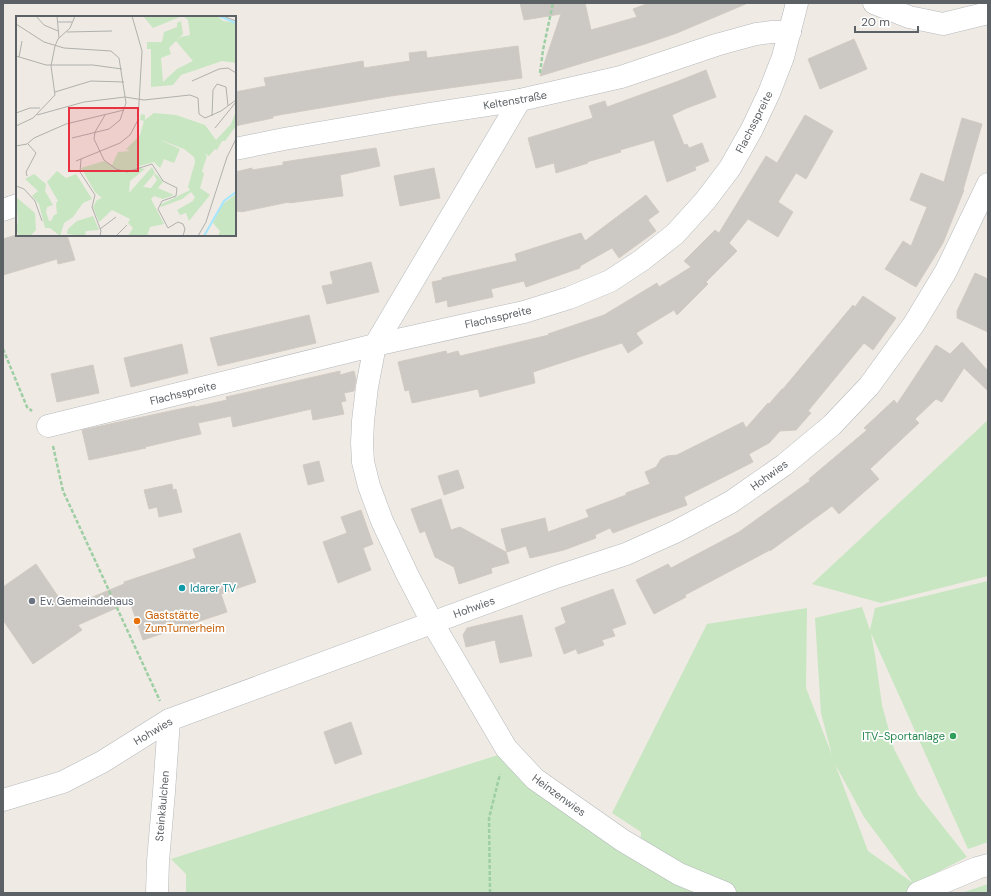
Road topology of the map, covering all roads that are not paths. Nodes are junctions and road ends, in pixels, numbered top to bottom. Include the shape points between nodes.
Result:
1 (797, 3) edge
2 (874, 3) edge
3 (988, 13) edge
4 (790, 32) junction
5 (520, 100) junction
6 (236, 149) edge
7 (988, 184) edge
8 (16, 205) edge
9 (3, 210) edge
10 (375, 345) junction
11 (48, 426) road end
12 (432, 622) junction
13 (168, 720) junction
14 (3, 800) edge
15 (988, 864) edge
16 (157, 893) edge
17 (725, 893) edge
18 (918, 893) edge

1 - 4 street, Flachsspreite
2 - 3 street via 909,17 943,24
4 - 5 street, Keltenstraße via 756,34 621,77
4 - 10 street, Flachsspreite via 769,93 730,168 675,234 642,260 610,281 568,298 524,312
5 - 6 street, Keltenstraße
5 - 10 street
7 - 12 street, Hohwies via 946,271 910,330 869,386 832,425 784,465 731,502 675,532 626,554
8 - 9 street
10 - 11 street, Flachsspreite
10 - 12 street via 363,421 363,462 382,521
12 - 13 street, Hohwies
12 - 17 street, Heinzenwies via 506,748 535,779 622,840 679,874
13 - 14 street, Hohwies via 102,762 63,782
13 - 16 street, Steinkäulchen
15 - 18 street

